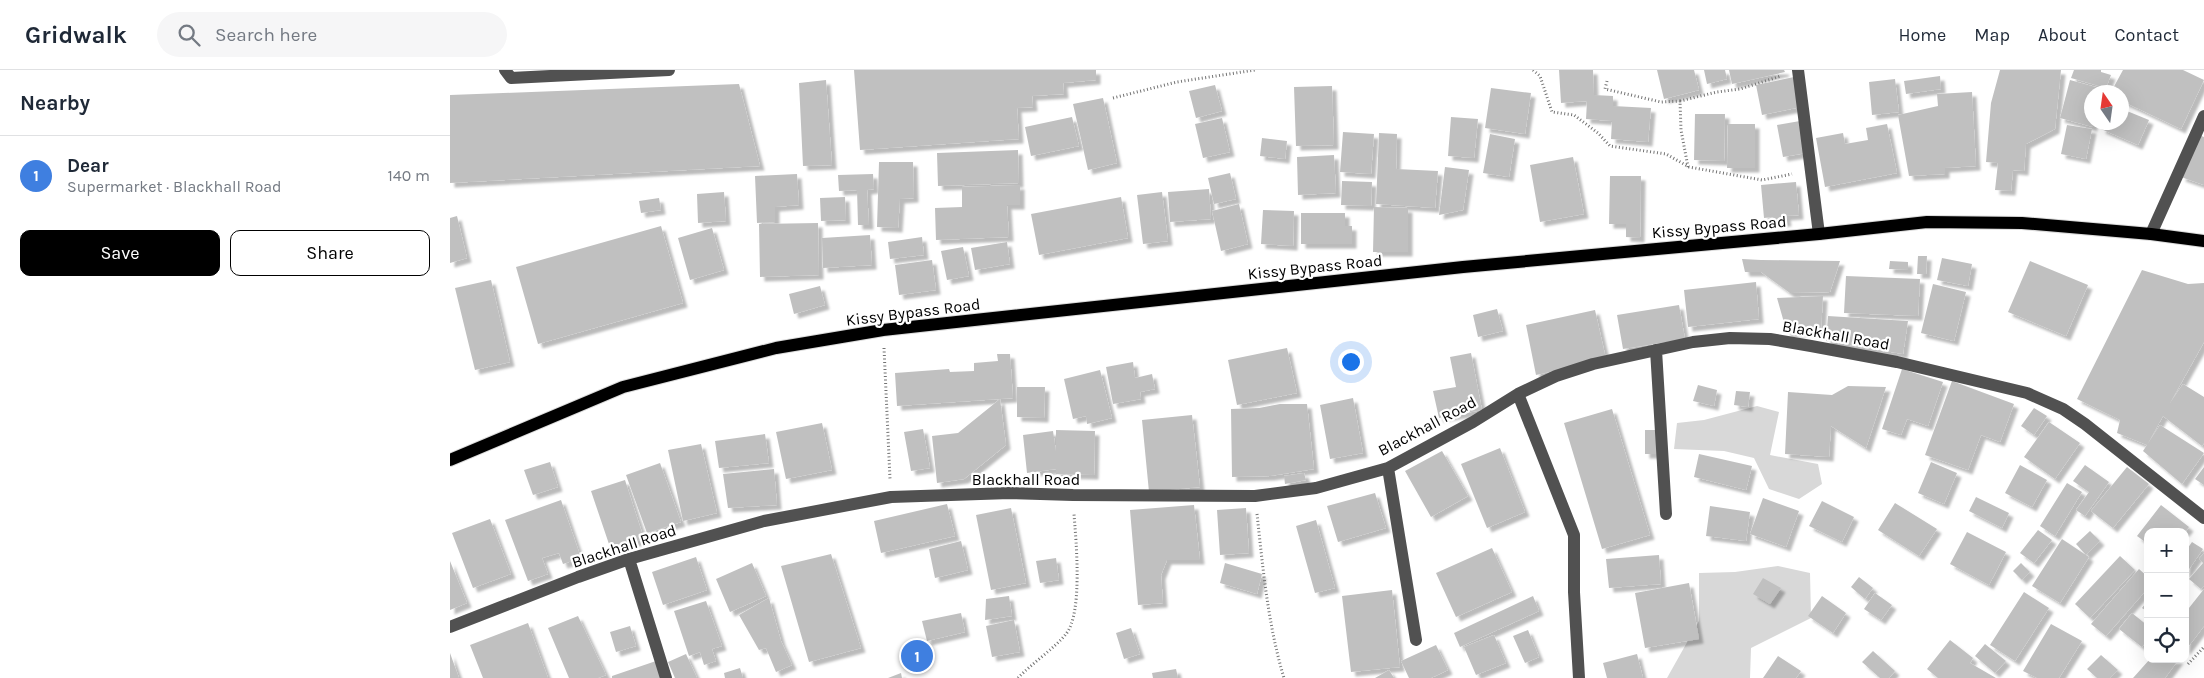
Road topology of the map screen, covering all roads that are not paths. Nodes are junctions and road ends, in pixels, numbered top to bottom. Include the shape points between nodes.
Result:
1 (505, 70) edge
2 (669, 70) edge
3 (1798, 70) edge
4 (2204, 116) edge
5 (1819, 234) junction
6 (2151, 234) junction
7 (2204, 241) edge
8 (1656, 350) junction
9 (1518, 394) junction
10 (450, 460) edge
11 (1388, 468) junction
12 (1666, 514) dead end
13 (2204, 518) edge
14 (629, 559) junction
15 (450, 627) edge
16 (1416, 640) dead end
17 (666, 678) edge
18 (1579, 678) edge

1 - 2 street via 511,78
3 - 5 street
4 - 6 street
5 - 6 main road, Kissy Bypass Road via 1927,222 2022,223
5 - 10 main road, Kissy Bypass Road via 1463,267 883,330 776,348 623,387
6 - 7 main road, Kissy Bypass Road
8 - 9 street, Blackhall Road via 1593,364 1556,376
8 - 12 street
8 - 13 street, Blackhall Road via 1730,338 1770,339 1897,362 2027,393 2063,409 2085,424
9 - 11 street, Blackhall Road
9 - 18 street via 1574,536
11 - 14 street, Blackhall Road via 1316,488 1255,496 1010,493 891,497 764,521
11 - 16 street
14 - 15 street, Blackhall Road
14 - 17 street

